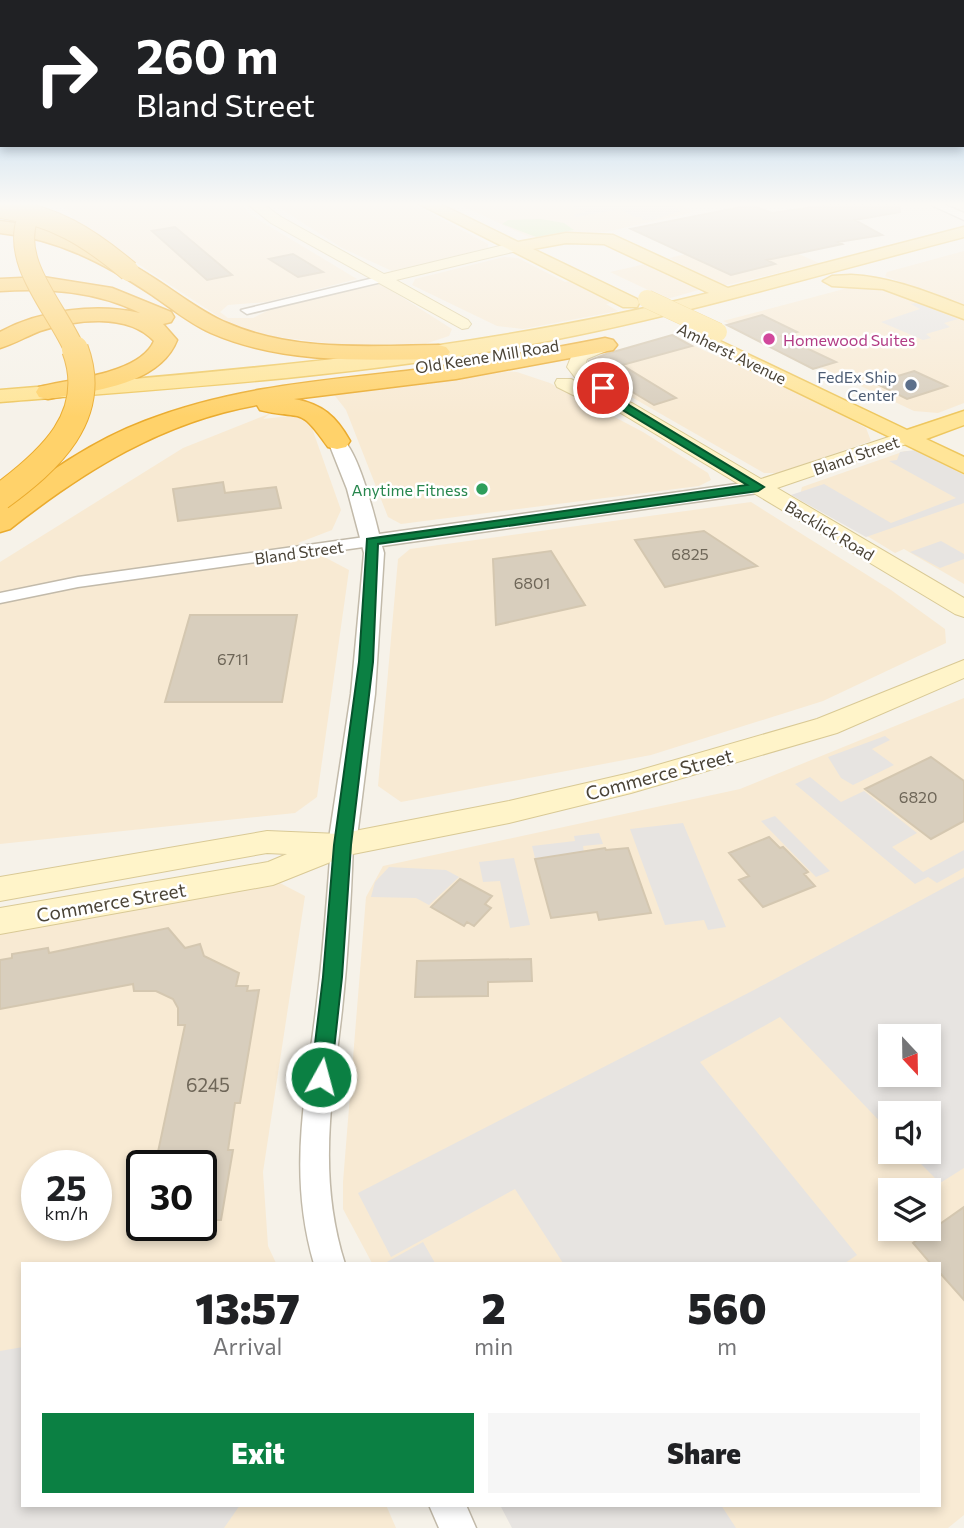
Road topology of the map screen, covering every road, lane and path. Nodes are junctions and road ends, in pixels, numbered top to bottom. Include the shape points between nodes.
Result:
1 (34, 274) edge
2 (99, 274) edge
3 (134, 274) edge
4 (374, 274) edge
5 (402, 274) edge
6 (583, 274) edge
7 (657, 274) edge
8 (843, 274) edge
9 (856, 274) edge
10 (877, 274) edge
11 (382, 279) junction
12 (832, 281) junction
13 (891, 284) junction
14 (0, 285) edge
15 (247, 310) dead end
16 (964, 313) edge
17 (715, 319) junction
18 (462, 324) junction
19 (185, 330) junction
20 (649, 333) dead end
21 (552, 334) junction
22 (0, 341) edge
23 (616, 342) joint
24 (444, 352) junction
25 (352, 365) junction
26 (485, 367) junction
27 (564, 383) joint
28 (48, 392) junction
29 (8, 400) edge
30 (625, 407) junction
31 (964, 418) edge
32 (154, 426) junction
33 (916, 434) junction
34 (337, 441) joint
35 (964, 451) edge
36 (964, 467) edge
37 (758, 487) junction
38 (0, 497) edge
39 (0, 523) edge
40 (372, 541) junction
41 (0, 598) edge
42 (964, 609) edge
43 (964, 668) edge
44 (342, 845) junction
45 (0, 889) edge
46 (0, 921) edge
47 (329, 1262) edge
48 (448, 1507) edge
49 (458, 1528) edge

1 - 38 highway, bridge via 76,351 82,397 62,442
2 - 19 highway
3 - 24 highway via 210,324 273,345 354,353
4 - 11 main road
5 - 11 main road
6 - 17 main road, Amherst Avenue via 638,301
7 - 17 main road
8 - 17 main road, Old Keene Mill Road
9 - 12 main road, Old Keene Mill Road
10 - 13 main road
11 - 15 street
11 - 18 main road
12 - 13 main road via 864,279
12 - 17 main road, Old Keene Mill Road
13 - 16 main road
14 - 19 highway via 47,283 119,295
17 - 20 main road
17 - 21 main road, Old Keene Mill Road
17 - 29 main road, Old Keene Mill Road via 448,363 304,380
17 - 33 main road, Amherst Avenue
18 - 21 main road via 509,333
18 - 24 main road via 465,338
19 - 25 highway via 218,347 256,358
21 - 24 main road, Old Keene Mill Road
22 - 28 highway via 48,322 100,316 144,322 166,340 163,351 130,372
23 - 26 highway
23 - 30 main road, Backlick Road via 579,356 576,366 621,399
24 - 25 main road, Old Keene Mill Road
25 - 28 main road, Old Keene Mill Road
26 - 27 highway via 525,369
26 - 32 highway via 267,395
27 - 30 main road, Backlick Road via 604,403
28 - 29 main road, Old Keene Mill Road
30 - 37 main road, Backlick Road
31 - 33 main road, Bland Street
32 - 34 highway via 244,408 292,405 323,418
32 - 39 highway via 68,471
33 - 35 main road, Amherst Avenue
33 - 36 main road, Amherst Avenue
33 - 37 main road, Bland Street
34 - 40 street
37 - 40 street, Bland Street
37 - 42 main road, Backlick Road
40 - 41 street, Bland Street via 78,582
40 - 44 street via 366,662
43 - 44 main road, Commerce Street via 875,708 769,744 509,813
44 - 45 main road, Commerce Street via 267,842
44 - 46 main road, Commerce Street via 273,873
44 - 47 street via 313,1176 314,1208
48 - 49 street

